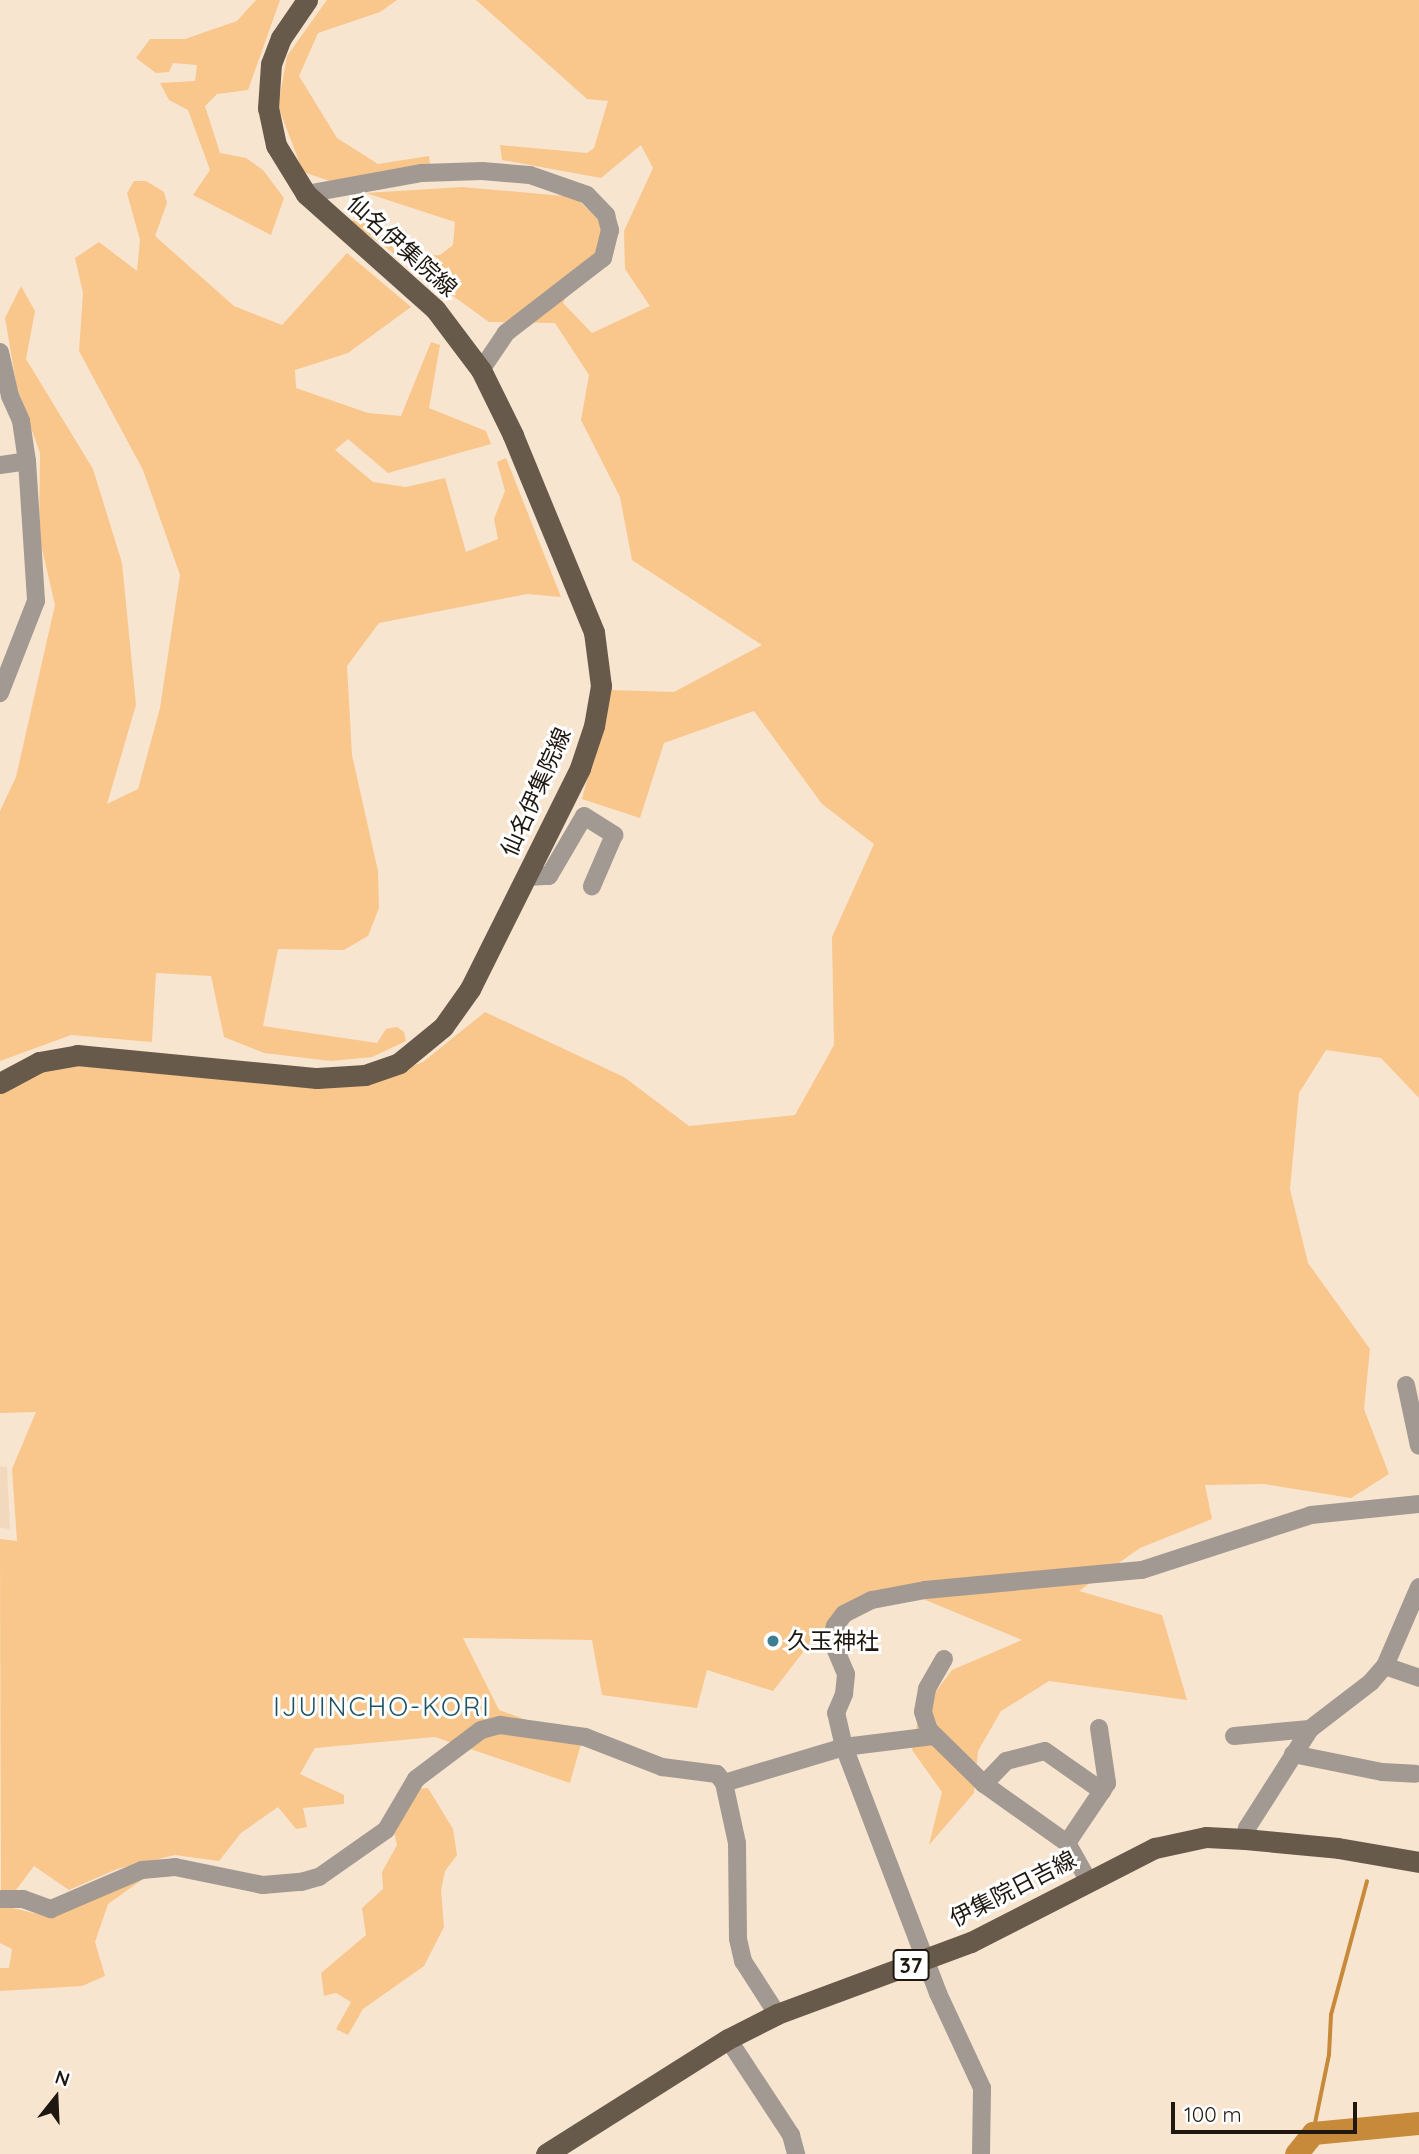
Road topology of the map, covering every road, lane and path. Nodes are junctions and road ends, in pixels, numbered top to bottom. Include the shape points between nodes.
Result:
1 (307, 0) edge
2 (306, 194) junction
3 (1, 362) edge
4 (481, 370) junction
5 (27, 461) junction
6 (0, 464) edge
7 (2, 684) edge
8 (527, 877) junction
9 (592, 886) dead end
10 (0, 1083) edge
11 (1406, 1385) dead end
12 (1419, 1446) edge
13 (1419, 1504) edge
14 (1419, 1587) edge
15 (944, 1659) dead end
16 (1385, 1666) junction
17 (1419, 1678) edge
18 (1099, 1728) dead end
19 (1310, 1730) junction
20 (933, 1736) junction
21 (1234, 1736) dead end
22 (844, 1747) junction
23 (1293, 1754) junction
24 (1415, 1774) dead end
25 (724, 1783) junction
26 (984, 1784) junction
27 (1102, 1791) junction
28 (1245, 1839) junction
29 (1067, 1843) junction
30 (1419, 1862) edge
31 (1088, 1880) junction
32 (0, 1899) edge
33 (926, 1961) junction
34 (777, 2014) junction
35 (728, 2039) junction
36 (547, 2154) edge
37 (796, 2154) edge
38 (981, 2154) edge

1 - 2 main road, 仙名伊集院線 via 281,38 268,93 276,145
2 - 4 main road, 仙名伊集院線 via 435,309
2 - 4 street via 422,173 482,171 530,175 587,195 606,215 610,230 603,258 506,332
3 - 5 street via 21,421
4 - 8 main road, 仙名伊集院線 via 583,600 601,667 600,705 588,747
5 - 6 street
5 - 7 street via 36,601
8 - 9 street via 549,876 584,816 614,835
8 - 10 main road, 仙名伊集院線 via 458,1009 429,1042 383,1070 317,1078 77,1055 39,1062
11 - 12 street
13 - 22 street via 1311,1514 1142,1570 925,1590 872,1600 844,1614 831,1639 846,1674 836,1713
14 - 16 street
15 - 20 street via 927,1689 923,1712
16 - 17 street
16 - 19 street
18 - 27 street via 1107,1783
19 - 21 street
19 - 23 street
20 - 22 street
20 - 26 street
22 - 25 street
22 - 33 street
23 - 24 street
23 - 28 street via 1247,1828
25 - 32 street via 718,1773 662,1767 585,1737 500,1725 481,1730 416,1779 386,1830 319,1877 263,1885 175,1867 142,1870 51,1909 23,1899
25 - 34 street via 737,1843 740,1950 755,1983
26 - 27 street via 1006,1761 1045,1751
26 - 29 street
27 - 29 street
28 - 30 main road, 伊集院日吉線 / 37
28 - 31 main road, 伊集院日吉線 / 37 via 1185,1840 1155,1848
29 - 31 street
31 - 33 main road, 伊集院日吉線 / 37 via 1014,1923
33 - 34 main road, 伊集院日吉線 / 37
33 - 38 street via 982,2088
34 - 35 main road, 伊集院日吉線 / 37
35 - 36 main road, 伊集院日吉線 / 37
35 - 37 street via 791,2135

